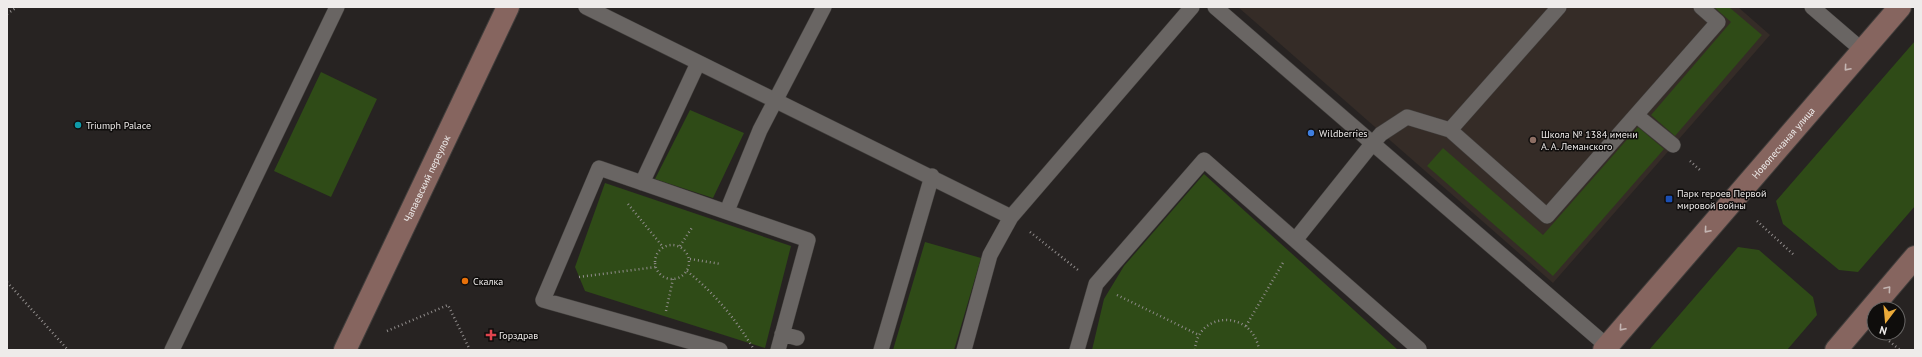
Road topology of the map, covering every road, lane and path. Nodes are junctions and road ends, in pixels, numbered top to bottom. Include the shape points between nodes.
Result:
1 (17, 7) edge
2 (337, 7) edge
3 (508, 7) edge
4 (586, 7) edge
5 (824, 7) edge
6 (1192, 7) edge
7 (1216, 7) edge
8 (1559, 7) edge
9 (1701, 7) edge
10 (1812, 7) edge
11 (1900, 7) edge
12 (7, 14) edge
13 (1862, 50) junction
14 (698, 62) junction
15 (775, 100) junction
16 (1636, 115) junction
17 (1450, 130) junction
18 (1372, 144) junction
19 (1673, 145) dead end
20 (599, 168) junction
21 (932, 176) junction
22 (642, 183) junction
23 (727, 211) junction
24 (1011, 217) junction
25 (1757, 221) dead end
26 (1296, 239) junction
27 (663, 247) junction
28 (1795, 256) dead end
29 (1915, 257) edge
30 (690, 259) junction
31 (721, 264) dead end
32 (656, 266) junction
33 (687, 271) junction
34 (673, 279) junction
35 (552, 280) junction
36 (7, 282) edge
37 (1096, 284) junction
38 (1246, 326) junction
39 (387, 331) dead end
40 (1199, 336) junction
41 (659, 339) junction
42 (1889, 341) edge
43 (1605, 348) edge
44 (68, 350) edge
45 (172, 350) edge
46 (345, 350) edge
47 (470, 350) edge
48 (720, 350) edge
49 (755, 350) edge
50 (778, 350) edge
51 (881, 350) edge
52 (964, 350) edge
53 (1077, 350) edge
54 (1195, 350) edge
55 (1259, 350) edge
56 (1418, 350) edge
57 (1836, 350) edge
58 (1900, 350) edge

1 - 12 path
2 - 45 lane
3 - 46 main road, Чапаевский переулок
4 - 14 lane
5 - 15 lane
6 - 24 lane
7 - 18 lane
8 - 17 lane
9 - 16 lane via 1718,22
10 - 13 lane
11 - 13 main road, Новопесчаная улица
13 -> 43 main road, Новопесчаная улица
14 - 15 lane
14 - 22 lane
15 - 21 lane
15 - 23 lane
16 - 17 lane via 1547,216
16 - 19 lane
17 - 18 lane via 1407,117
18 - 26 lane
18 - 43 lane
20 - 22 lane
20 - 27 path
20 - 35 lane
21 - 24 lane
21 - 51 lane
22 - 23 lane
23 - 50 lane via 808,240 790,336
24 - 37 path
24 - 52 lane via 990,255
25 - 28 path
26 - 37 lane via 1204,160
26 - 38 path
26 - 56 lane via 1420,349
27 - 30 path via 669,244 680,246
27 - 32 path via 656,255
57 -> 29 main road
30 - 31 path
30 - 33 path
32 - 34 path via 662,275
32 - 35 path
33 - 34 path
33 - 49 path via 710,290 738,322
34 - 41 path
35 - 41 lane via 543,300
36 - 44 path
37 - 40 path
37 - 53 lane
38 - 40 path via 1231,320 1216,321 1206,327
38 - 55 path via 1254,333
39 - 47 path via 448,305
40 - 54 path
41 - 48 lane
42 - 58 path

